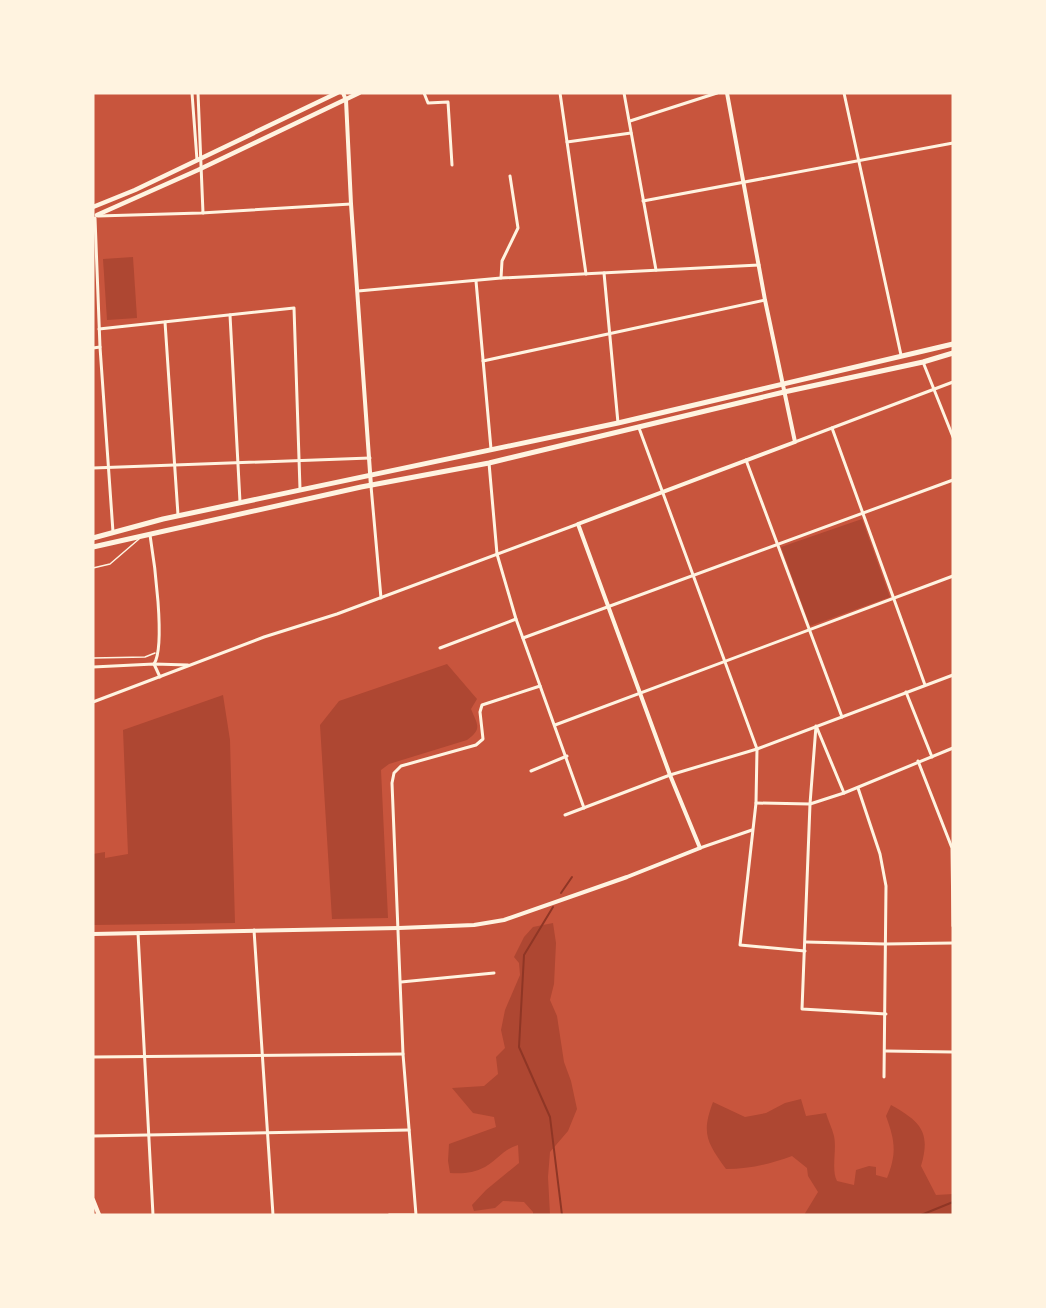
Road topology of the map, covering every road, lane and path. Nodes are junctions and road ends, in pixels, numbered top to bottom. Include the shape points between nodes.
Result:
1 (337, 93) edge
2 (343, 93) edge
3 (359, 93) edge
4 (424, 93) edge
5 (560, 93) edge
6 (624, 93) edge
7 (717, 93) edge
8 (727, 93) edge
9 (844, 93) edge
10 (192, 94) edge
11 (198, 94) edge
12 (346, 100) junction
13 (629, 121) junction
14 (272, 124) junction
15 (276, 133) junction
16 (631, 133) junction
17 (567, 142) junction
18 (953, 143) edge
19 (859, 160) junction
20 (200, 162) junction
21 (452, 165) dead end
22 (510, 176) dead end
23 (743, 182) junction
24 (643, 201) junction
25 (351, 204) junction
26 (93, 208) edge
27 (203, 213) junction
28 (95, 217) edge
29 (759, 265) junction
30 (656, 270) junction
31 (604, 273) junction
32 (586, 274) junction
33 (501, 278) junction
34 (476, 281) junction
35 (358, 291) junction
36 (765, 300) junction
37 (230, 315) junction
38 (165, 322) junction
39 (99, 329) junction
40 (610, 334) junction
41 (953, 344) edge
42 (93, 348) edge
43 (100, 348) junction
44 (953, 353) edge
45 (901, 357) junction
46 (483, 362) junction
47 (923, 362) junction
48 (953, 382) edge
49 (783, 388) junction
50 (934, 389) junction
51 (618, 423) junction
52 (639, 428) junction
53 (832, 428) junction
54 (953, 437) edge
55 (795, 442) junction
56 (490, 450) junction
57 (370, 458) junction
58 (298, 460) junction
59 (746, 460) junction
60 (238, 462) junction
61 (489, 463) junction
62 (175, 465) junction
63 (93, 468) edge
64 (107, 468) junction
65 (371, 474) junction
66 (953, 480) edge
67 (371, 486) junction
68 (300, 489) junction
69 (663, 491) junction
70 (240, 503) junction
71 (863, 514) junction
72 (178, 516) junction
73 (578, 524) junction
74 (113, 532) junction
75 (147, 534) junction
76 (93, 538) edge
77 (777, 545) junction
78 (93, 547) edge
79 (497, 554) junction
80 (93, 568) edge
81 (694, 576) junction
82 (953, 576) edge
83 (381, 598) junction
84 (893, 599) junction
85 (608, 607) junction
86 (516, 619) junction
87 (808, 630) junction
88 (523, 638) junction
89 (440, 648) dead end
90 (159, 651) junction
91 (93, 658) edge
92 (724, 662) junction
93 (154, 663) junction
94 (189, 665) junction
95 (93, 667) edge
96 (953, 675) edge
97 (160, 677) junction
98 (925, 685) junction
99 (540, 686) junction
100 (906, 692) junction
101 (640, 693) junction
102 (93, 702) edge
103 (842, 717) junction
104 (555, 725) junction
105 (816, 726) junction
106 (824, 747) junction
107 (953, 748) edge
108 (757, 749) junction
109 (814, 749) junction
110 (567, 756) junction
111 (932, 757) junction
112 (918, 762) junction
113 (531, 771) dead end
114 (670, 775) junction
115 (858, 788) junction
116 (844, 793) junction
117 (756, 803) junction
118 (810, 804) junction
119 (584, 808) junction
120 (565, 815) dead end
121 (752, 830) junction
122 (700, 848) junction
123 (953, 926) edge
124 (399, 928) junction
125 (254, 930) junction
126 (138, 933) junction
127 (93, 934) edge
128 (806, 942) junction
129 (953, 943) edge
130 (885, 944) junction
131 (805, 951) junction
132 (494, 973) dead end
133 (401, 982) junction
134 (886, 1014) junction
135 (885, 1051) junction
136 (953, 1052) edge
137 (403, 1054) junction
138 (262, 1055) junction
139 (93, 1057) edge
140 (144, 1057) junction
141 (884, 1077) dead end
142 (409, 1130) junction
143 (268, 1133) junction
144 (148, 1135) junction
145 (93, 1136) edge
146 (93, 1200) edge
147 (99, 1215) edge
148 (153, 1215) edge
149 (273, 1215) edge
150 (389, 1215) edge
151 (416, 1215) edge

1 - 14 main road
2 - 12 street
3 - 12 main road
4 - 21 street via 428,104 448,102
5 - 17 street
6 - 13 street
7 - 13 street
8 - 23 street
9 - 19 street
10 - 11 street
10 - 20 street
11 - 20 street
12 - 15 main road
12 - 25 street
13 - 16 street
14 - 15 main road
14 - 20 main road
15 - 20 main road
16 - 17 street
16 - 24 street
17 - 32 street
18 - 19 street
19 - 23 street
19 - 45 street
20 - 26 main road
20 - 27 street
20 - 28 main road
22 - 33 street via 518,228 502,261
23 - 24 street
23 - 29 street
24 - 30 street
25 - 27 street
25 - 35 street
26 - 28 main road via 97,211
27 - 28 street
28 - 39 street
29 - 30 street
29 - 36 street
30 - 31 street
31 - 32 street
31 - 40 street
32 - 33 street
33 - 34 street
34 - 35 street
34 - 46 street
35 - 57 street
36 - 40 street
36 - 49 street
37 - 38 street
37 - 58 street via 294,308
37 - 60 street
38 - 39 street
38 - 62 street
39 - 43 street
40 - 46 street
40 - 51 street
41 - 45 main road
42 - 43 street
43 - 64 street
44 - 47 main road
45 - 49 main road
46 - 56 street
47 - 49 main road
47 - 50 street
48 - 50 street
49 - 51 main road
49 - 52 main road
49 - 55 street
50 - 53 street
50 - 54 street
51 - 56 main road
52 - 61 main road
52 - 69 street
53 - 55 street
53 - 71 street
55 - 59 street
56 - 65 main road
57 - 58 street
57 - 65 street
58 - 60 street
58 - 68 street
59 - 69 street
59 - 77 street
60 - 62 street
60 - 70 street
61 - 67 main road
61 - 79 street
62 - 64 street
62 - 72 street
63 - 64 street
64 - 74 street
65 - 67 street
65 - 68 main road
66 - 71 street
67 - 75 main road
67 - 83 street
68 - 70 main road
69 - 73 street
69 - 81 street
70 - 72 main road
71 - 77 street
71 - 84 street
72 - 74 main road
73 - 79 street
73 - 85 street
74 - 76 main road
75 - 78 main road
75 - 80 lane via 110,564
75 - 90 street
77 - 81 street
77 - 87 street
79 - 83 street
79 - 86 street
81 - 85 street
81 - 92 street
82 - 84 street
83 - 94 street
84 - 87 street
84 - 98 street
85 - 88 street
85 - 101 street
86 - 88 street
86 - 89 street
87 - 92 street
87 - 103 street
88 - 99 street
90 - 91 lane via 145,657
90 - 93 street
92 - 101 street
92 - 108 street
93 - 94 street
93 - 95 street
93 - 97 street
94 - 97 street
96 - 98 street
97 - 102 street
98 - 100 street
99 - 104 street
99 - 124 street via 482,705 483,739 476,745 401,766 394,773
100 - 103 street
100 - 111 street
101 - 104 street
101 - 114 street
103 - 105 street
104 - 110 street
105 - 106 street
105 - 108 street
105 - 109 street
106 - 109 street
106 - 116 street
107 - 111 street
108 - 114 street
108 - 117 street
109 - 118 street
110 - 113 street
110 - 119 street
111 - 112 street
112 - 115 street
112 - 123 street via 952,848
114 - 119 street
114 - 122 street
115 - 116 street
115 - 130 street via 885,871
116 - 118 street
117 - 118 street
117 - 121 street
118 - 128 street
119 - 120 street
121 - 122 street
121 - 131 street via 740,945
122 - 124 street via 504,920
124 - 125 street
124 - 133 street
125 - 126 street
125 - 138 street
126 - 127 street
126 - 140 street
128 - 130 street
128 - 131 street
129 - 130 street
130 - 134 street
131 - 134 street via 802,1009
132 - 133 street
133 - 137 street
134 - 135 street
135 - 136 street
135 - 141 street
137 - 138 street
137 - 142 street
138 - 140 street
138 - 143 street
139 - 140 street
140 - 144 street
142 - 143 street
142 - 151 street
143 - 144 street
143 - 149 street
144 - 145 street
144 - 148 street
146 - 147 main road
150 - 151 street

